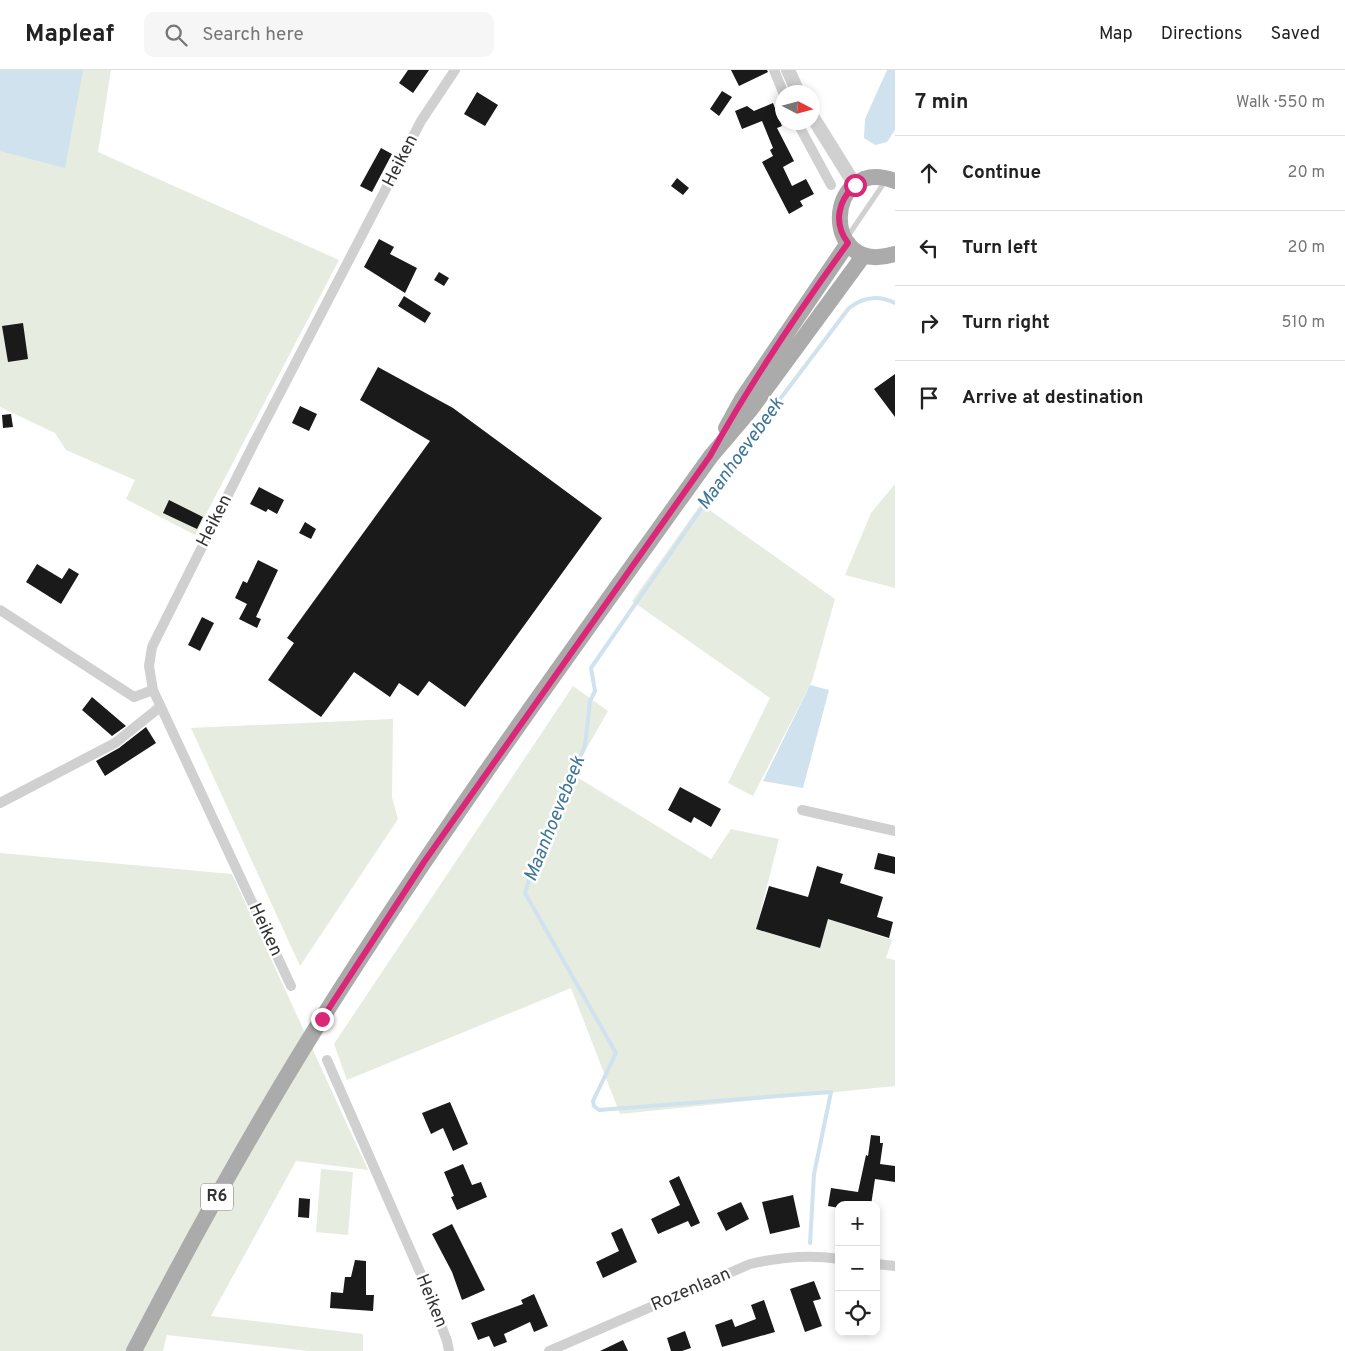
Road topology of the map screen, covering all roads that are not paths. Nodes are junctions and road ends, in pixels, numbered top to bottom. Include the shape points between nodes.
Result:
1 (455, 70) edge
2 (774, 70) edge
3 (788, 70) edge
4 (780, 85) edge
5 (795, 85) edge
6 (820, 129) edge
7 (801, 130) edge
8 (892, 175) edge
9 (831, 185) dead end
10 (855, 185) junction
11 (846, 241) junction
12 (895, 254) edge
13 (864, 255) junction
14 (710, 456) junction
15 (0, 610) edge
16 (153, 690) junction
17 (160, 707) junction
18 (0, 804) edge
19 (802, 810) dead end
20 (895, 832) edge
21 (292, 986) dead end
22 (327, 1060) dead end
23 (835, 1258) edge
24 (880, 1264) edge
25 (895, 1266) edge
26 (134, 1351) edge
27 (449, 1351) edge
28 (549, 1351) edge

1 - 16 street, Heiken via 421,121 158,631 149,666
2 - 4 street
3 - 5 street
6 - 10 street
7 - 9 street
8 - 10 main road
8 - 11 lane
10 - 11 main road via 842,200 839,210 840,230
11 - 13 main road
11 - 14 main road, R6 via 742,399
12 - 13 main road via 885,257
13 - 14 main road, R6 via 751,409
14 - 26 main road, R6 via 424,862 322,1019 199,1228
15 - 16 street via 134,697
16 - 17 street, Heiken
17 - 18 street via 114,743
17 - 21 street, Heiken
19 - 20 street
22 - 27 street, Heiken via 427,1288
23 - 28 street, Rozenlaan via 779,1257 750,1264
24 - 25 street

